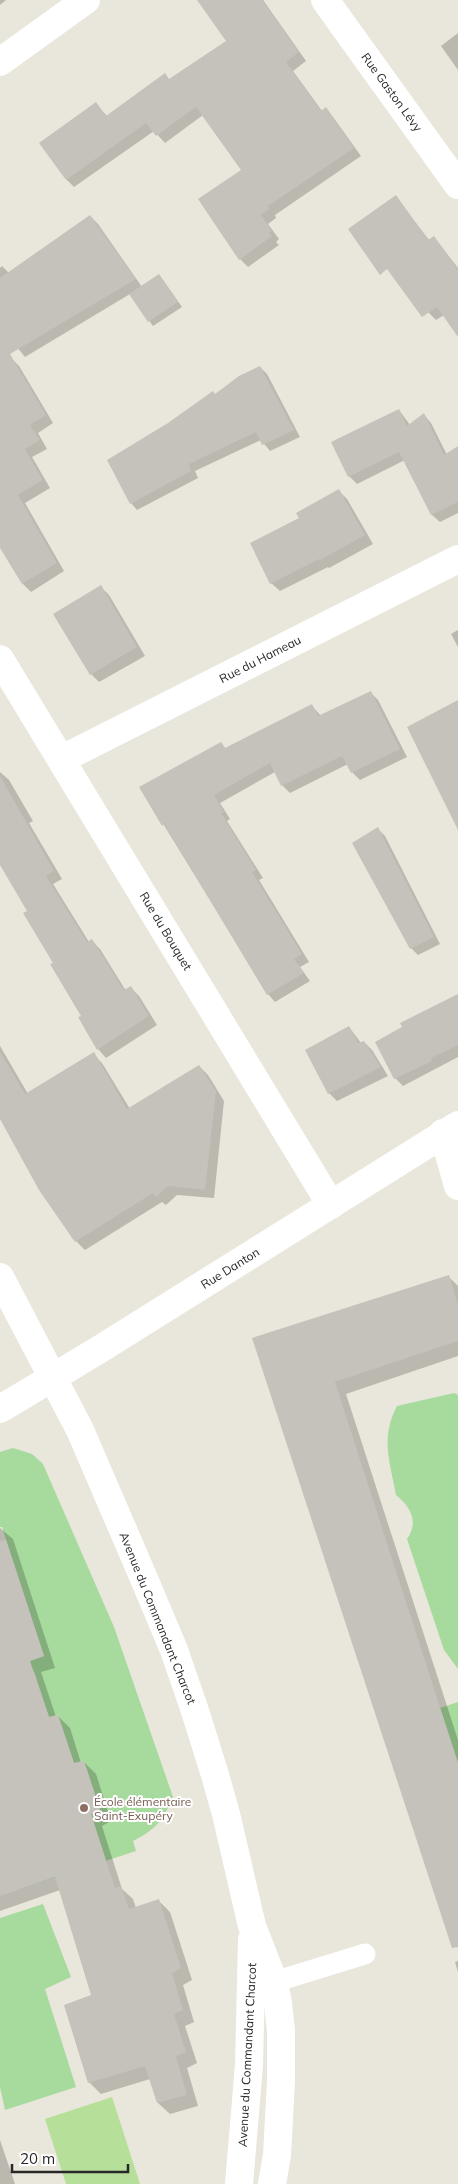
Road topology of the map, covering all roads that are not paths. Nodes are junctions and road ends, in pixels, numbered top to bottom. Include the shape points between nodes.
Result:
1 (86, 0) edge
2 (326, 0) edge
3 (0, 62) edge
4 (458, 184) edge
5 (458, 559) edge
6 (0, 659) edge
7 (62, 759) junction
8 (451, 1129) edge
9 (458, 1186) edge
10 (331, 1205) junction
11 (0, 1277) edge
12 (51, 1378) junction
13 (0, 1409) edge
14 (252, 1926) junction
15 (365, 1954) dead end
16 (274, 1982) junction
17 (239, 2184) edge
18 (272, 2184) edge

1 - 3 street
2 - 4 street, Rue Gaston Lévy
5 - 7 street, Rue du Hameau
6 - 7 street, Rue du Bouquet
7 - 10 street, Rue du Bouquet
8 - 9 street
8 - 10 street, Rue Danton
10 - 12 street, Rue Danton
11 - 12 street, Avenue du Commandant Charcot
12 - 13 street, Rue Danton
12 - 14 street, Avenue du Commandant Charcot via 80,1430 174,1650 196,1711 226,1814
14 - 16 street, Avenue du Commandant Charcot
14 - 17 street, Avenue du Commandant Charcot via 249,2065
15 - 16 lane
16 - 18 street, Avenue du Commandant Charcot via 281,2031 282,2081

